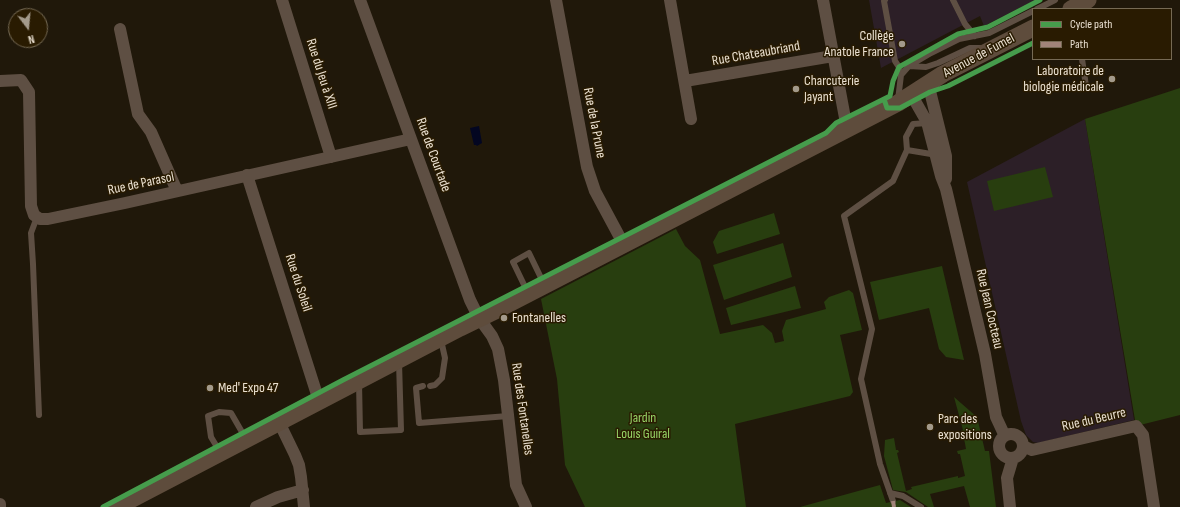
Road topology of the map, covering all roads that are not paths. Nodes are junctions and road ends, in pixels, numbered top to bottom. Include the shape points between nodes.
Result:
1 (282, 0) edge
2 (360, 0) edge
3 (556, 0) edge
4 (670, 0) edge
5 (823, 0) edge
6 (886, 0) edge
7 (953, 0) edge
8 (1055, 0) edge
9 (1088, 0) edge
10 (1039, 8) edge
11 (1073, 8) edge
12 (1032, 12) edge
13 (1032, 28) edge
14 (120, 29) dead end
15 (975, 36) junction
16 (992, 48) junction
17 (833, 56) junction
18 (1082, 60) edge
19 (909, 66) junction
20 (901, 75) junction
21 (0, 81) edge
22 (685, 82) junction
23 (928, 83) junction
24 (1086, 86) dead end
25 (905, 98) junction
26 (691, 118) dead end
27 (927, 122) junction
28 (939, 125) junction
29 (849, 128) junction
30 (411, 139) junction
31 (944, 144) junction
32 (907, 150) junction
33 (936, 156) junction
34 (331, 157) junction
35 (247, 175) junction
36 (946, 189) junction
37 (177, 191) junction
38 (37, 217) junction
39 (624, 245) junction
40 (545, 286) junction
41 (528, 294) junction
42 (479, 318) junction
43 (440, 338) junction
44 (399, 360) junction
45 (359, 380) junction
46 (423, 386) dead end
47 (430, 386) dead end
48 (319, 401) junction
49 (39, 415) dead end
50 (508, 416) junction
51 (279, 422) junction
52 (1006, 435) junction
53 (246, 439) junction
54 (1023, 446) junction
55 (220, 453) junction
56 (1013, 458) junction
57 (303, 490) junction
58 (890, 492) junction
59 (893, 501) dead end
60 (117, 507) edge
61 (256, 507) edge
62 (304, 507) edge
63 (526, 507) edge
64 (921, 507) edge
65 (1010, 507) edge
66 (1154, 507) edge

1 - 34 street, Rue du Jeu à XIII
2 - 30 street, Rue de Courtade
3 - 39 street, Rue de la Prune via 586,167
4 - 22 street
5 - 17 street
6 - 20 lane via 895,61
7 - 15 lane via 965,24
8 - 10 lane
9 - 11 main road
12 - 15 lane via 989,33
13 - 16 main road, Avenue de Fumel
14 - 37 street via 138,114 151,132
15 - 19 lane via 959,39
16 - 19 lane via 970,48 938,64 926,67
16 - 23 main road, Avenue de Fumel
17 - 22 street, Rue Chateaubriand
17 - 29 street
18 - 24 lane
19 - 20 lane
20 - 25 lane
21 - 38 street via 21,80 29,92 31,206
22 - 26 street
23 - 25 main road, Avenue de Fumel
23 - 28 street, Rue Jean Cocteau
25 - 27 street, Rue Jean Cocteau
25 - 29 main road, Avenue de Fumel
27 - 28 lane
27 - 32 lane via 913,124 906,137
27 - 33 street, Rue Jean Cocteau
28 - 31 street, Rue Jean Cocteau
29 - 39 main road, Avenue de Fumel
30 - 34 street, Rue de Parasol
30 - 42 street, Rue de Courtade via 470,300
31 - 33 lane via 941,154
31 - 36 street, Rue Jean Cocteau
32 - 33 lane
32 - 58 lane via 893,181 844,216 872,329 861,379 880,464
33 - 36 street, Rue Jean Cocteau
34 - 35 street, Rue de Parasol
35 - 37 street, Rue de Parasol
35 - 48 street, Rue du Soleil
36 - 52 street, Rue Jean Cocteau via 985,354 996,417
37 - 38 street, Rue de Parasol via 48,219
38 - 49 lane via 31,233
39 - 40 main road, Avenue de Fumel
40 - 41 main road, Avenue de Fumel
40 - 41 lane via 529,254 513,262
41 - 42 main road, Avenue de Fumel
42 - 43 main road, Avenue de Fumel
42 - 50 street, Rue des Fontanelles via 498,349
43 - 44 main road, Avenue de Fumel
43 - 47 lane via 445,358 442,378
44 - 45 main road, Avenue de Fumel
44 - 45 lane via 401,430 360,432
45 - 48 main road, Avenue de Fumel
46 - 50 lane via 416,388 419,423
48 - 51 main road, Avenue de Fumel
50 - 63 street, Rue des Fontanelles via 516,485
51 - 53 main road, Avenue de Fumel
51 - 57 street via 295,455
52 - 54 street via 1018,436
52 - 56 street via 1000,440 999,448 1002,454
53 - 55 main road, Avenue de Fumel
53 - 55 lane via 231,413 219,412 208,416 211,437
54 - 56 street via 1020,454
54 - 66 street, Rue du Beurre via 1032,450 1136,426 1143,435
55 - 60 main road, Avenue de Fumel
56 - 65 street via 1007,478
57 - 61 street
57 - 62 street
58 - 59 lane
58 - 64 lane via 903,496

